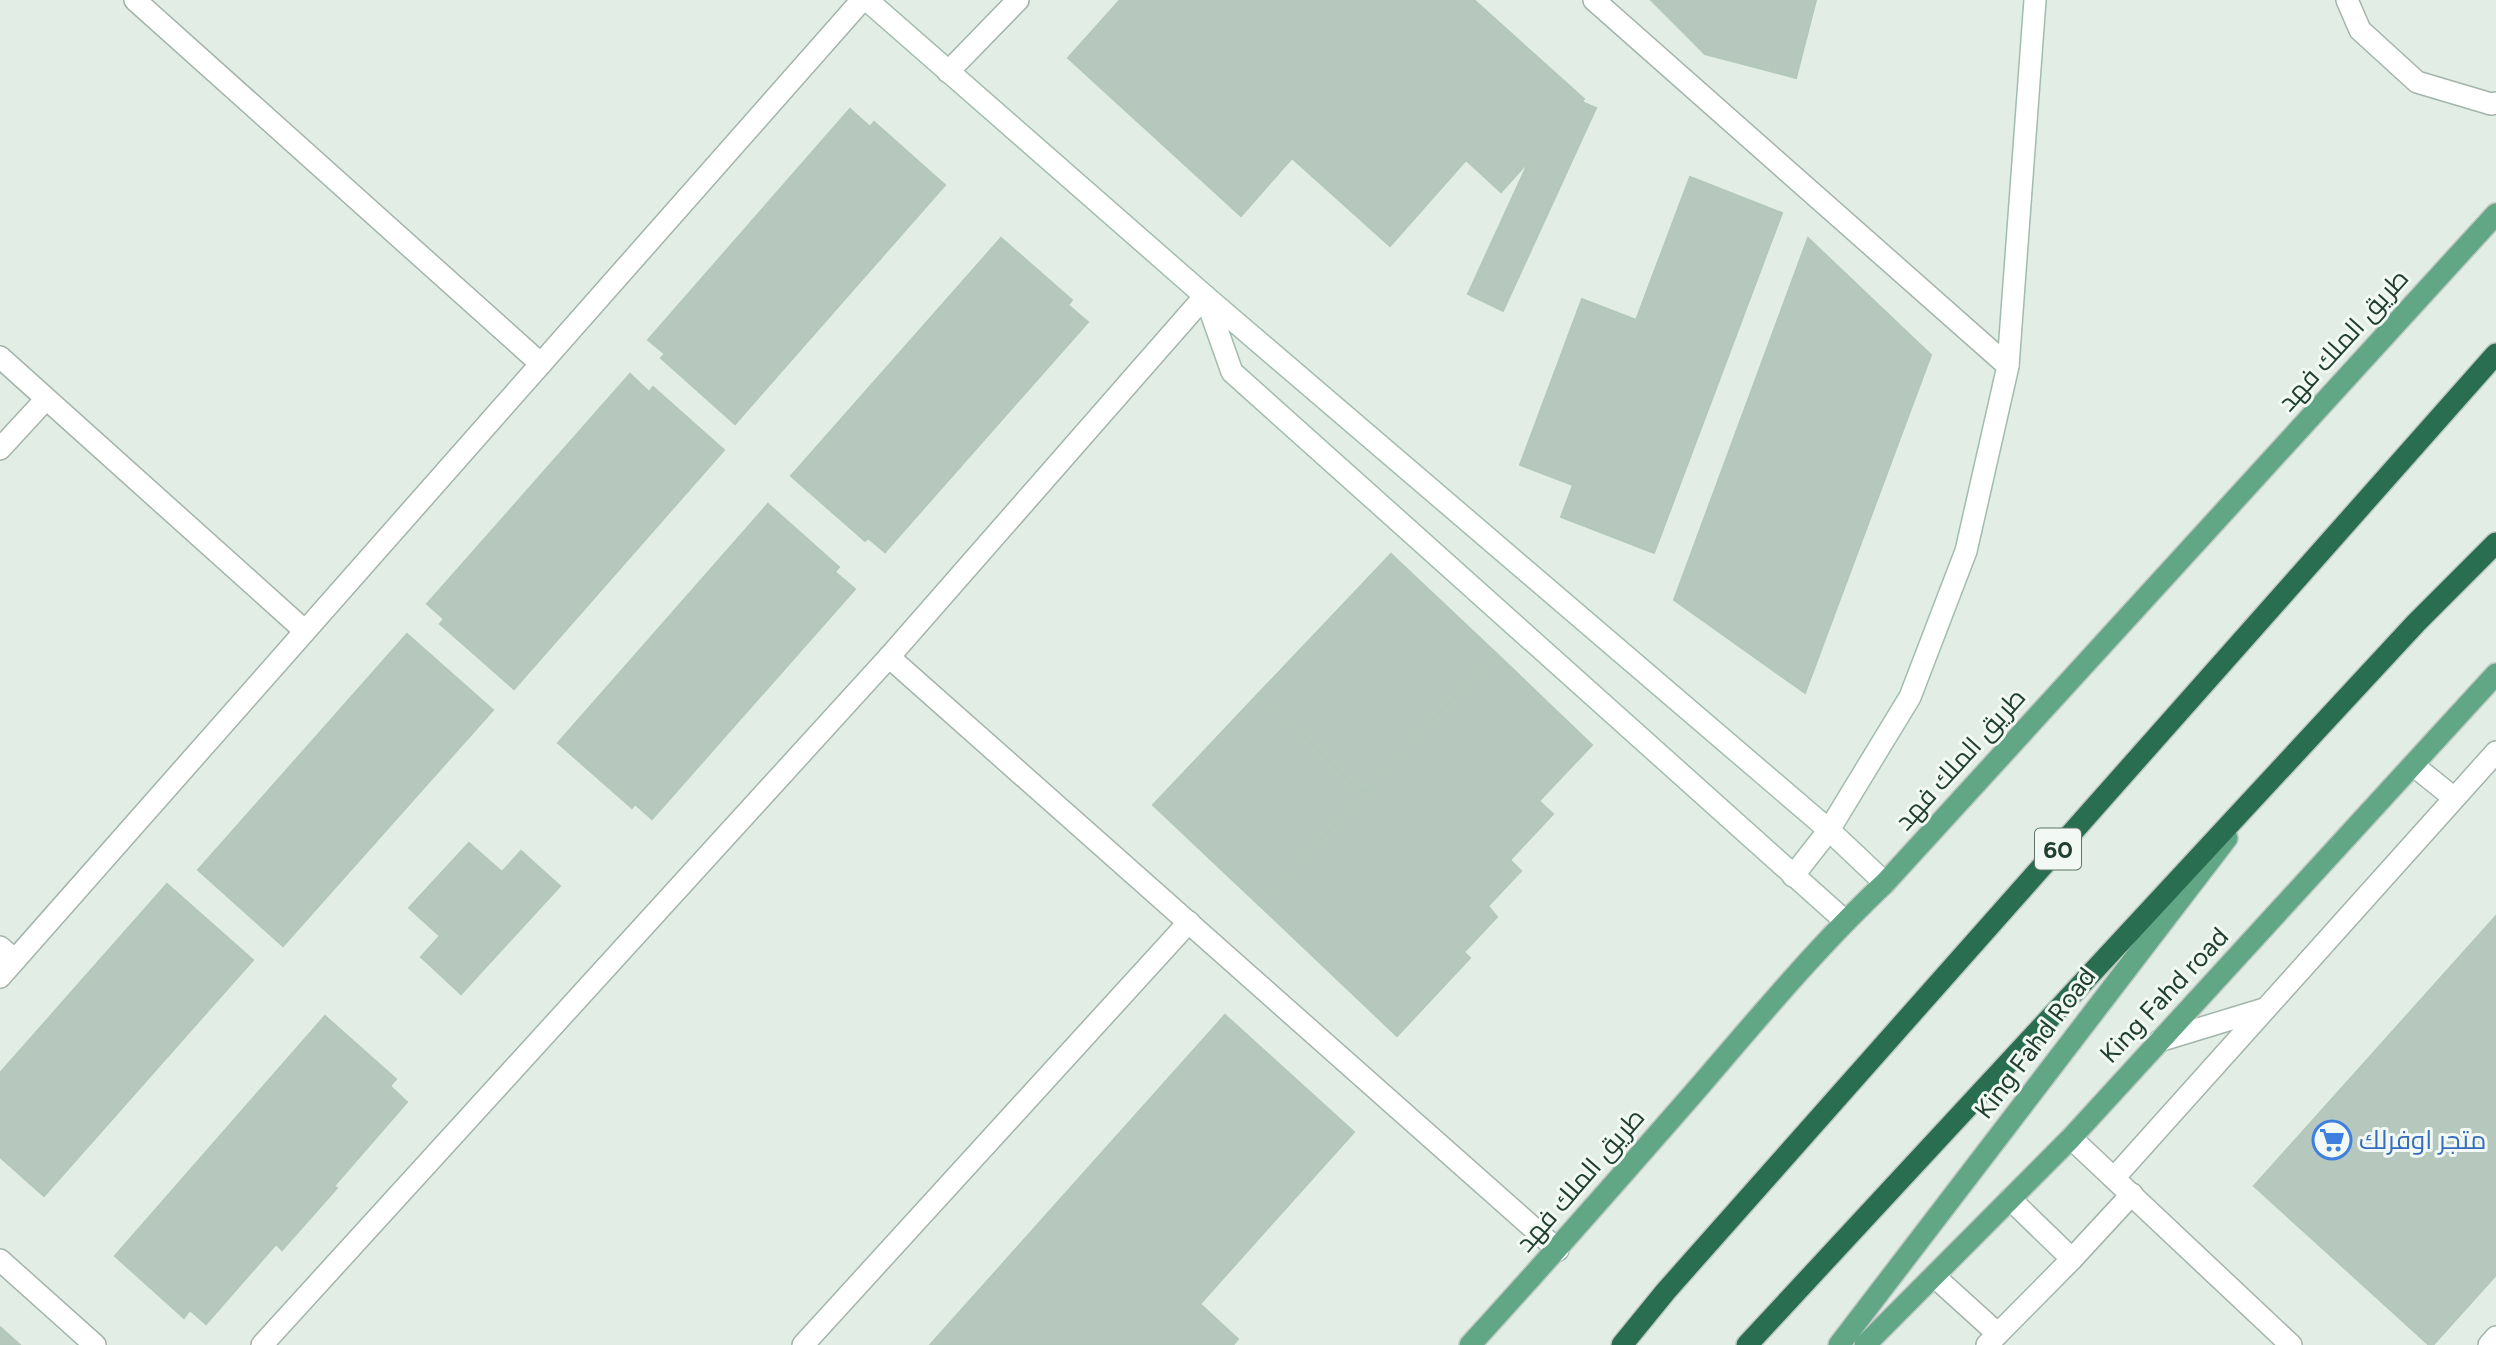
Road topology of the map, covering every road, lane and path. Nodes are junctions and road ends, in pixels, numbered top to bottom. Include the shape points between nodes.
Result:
1 (135, 0) edge
2 (865, 0) edge
3 (1018, 0) edge
4 (1594, 0) edge
5 (2035, 0) edge
6 (2347, 0) edge
7 (948, 72) junction
8 (2496, 103) edge
9 (2496, 214) edge
10 (1205, 296) junction
11 (2496, 354) edge
12 (0, 357) edge
13 (541, 364) junction
14 (2008, 366) junction
15 (46, 399) junction
16 (0, 449) edge
17 (2496, 543) edge
18 (305, 631) junction
19 (889, 657) junction
20 (2495, 679) edge
21 (2496, 752) edge
22 (2413, 765) junction
23 (2276, 775) junction
24 (2454, 798) junction
25 (1829, 830) junction
26 (1794, 876) junction
27 (1885, 883) junction
28 (1845, 921) junction
29 (1189, 922) junction
30 (8, 953) edge
31 (0, 977) edge
32 (2265, 1009) junction
33 (2159, 1041) junction
34 (2071, 1138) junction
35 (2114, 1178) junction
36 (2132, 1194) junction
37 (2010, 1199) junction
38 (1558, 1250) junction
39 (2072, 1259) junction
40 (0, 1260) edge
41 (1934, 1276) junction
42 (1666, 1292) junction
43 (2496, 1337) edge
44 (1992, 1339) edge
45 (95, 1345) edge
46 (262, 1345) edge
47 (803, 1345) edge
48 (1470, 1345) edge
49 (1610, 1345) edge
50 (1622, 1345) edge
51 (1747, 1345) edge
52 (1839, 1345) edge
53 (1866, 1345) edge
54 (2291, 1345) edge
55 (2489, 1345) edge

1 - 13 street
2 - 7 street
2 - 13 street
3 - 7 street
4 - 14 street
5 - 14 street
6 - 8 street via 2360,30 2417,82
7 - 10 street
9 - 27 main road, طريق الملك فهد
10 - 19 street
10 - 25 street
10 - 26 street via 1232,372
11 - 42 highway, 60
12 - 15 street
13 - 18 street
14 - 25 street via 1966,551 1910,697
15 - 16 street
15 - 18 street
17 - 23 highway
18 - 30 street
19 - 29 street
19 - 46 street
20 - 22 main road, King Fahd road
21 - 24 street
22 - 24 street
22 - 33 main road, King Fahd road
23 - 51 highway
23 - 52 main road, King Fahd Road
24 - 32 street
25 - 26 street
25 - 27 street
26 - 28 street
27 - 28 main road, طريق الملك فهد
28 - 38 main road, طريق الملك فهد
29 - 38 street
29 - 47 street
30 - 31 street
32 - 33 street
32 - 35 street
33 - 34 main road, King Fahd road
34 - 35 street
34 - 37 main road, King Fahd road
35 - 36 street
36 - 39 street
36 - 54 street
37 - 39 street
37 - 41 main road, King Fahd road
38 - 48 main road, طريق الملك فهد
39 - 44 street
40 - 45 street
41 - 44 street
41 - 53 main road, King Fahd road
42 - 49 main road
42 - 50 highway, 60
43 - 55 street

